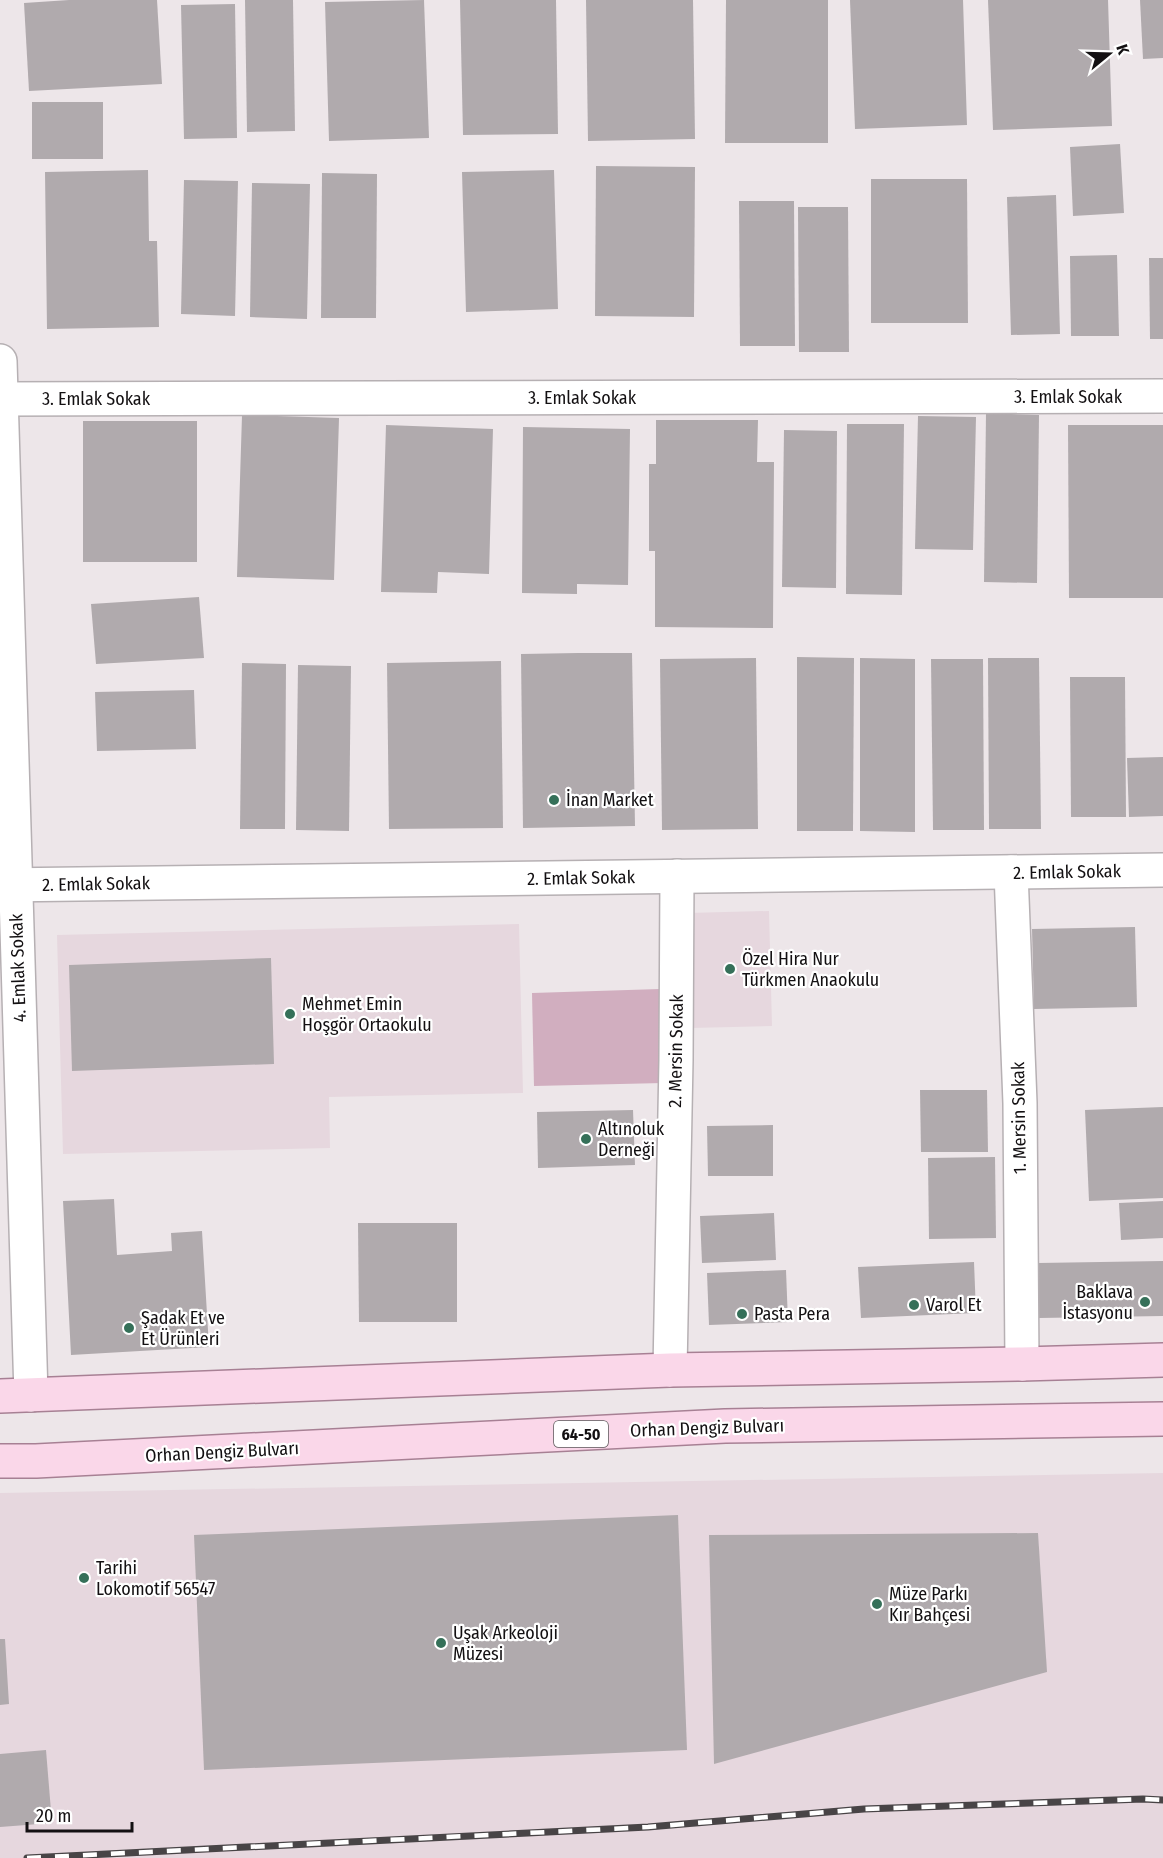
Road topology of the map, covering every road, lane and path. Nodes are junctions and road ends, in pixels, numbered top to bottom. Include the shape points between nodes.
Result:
1 (0, 361) edge
2 (1163, 396) edge
3 (1, 399) edge
4 (1163, 870) edge
5 (1011, 872) junction
6 (677, 876) junction
7 (8, 885) edge
8 (1163, 1360) edge
9 (1022, 1364) junction
10 (670, 1370) junction
11 (15, 1395) edge
12 (1163, 1419) edge
13 (0, 1461) edge

1 - 3 street, 4. Emlak Sokak
2 - 3 street, 3. Emlak Sokak
3 - 7 street, 4. Emlak Sokak
4 - 5 street, 2. Emlak Sokak
5 - 6 street, 2. Emlak Sokak
5 - 9 street, 1. Mersin Sokak via 1020,1103
6 - 7 street, 2. Emlak Sokak
6 - 10 street, 2. Mersin Sokak
7 - 11 street, 4. Emlak Sokak
8 - 9 main road
9 - 10 main road
10 - 11 main road
12 - 13 main road, Orhan Dengiz Bulvarı / 64-50 via 725,1426

